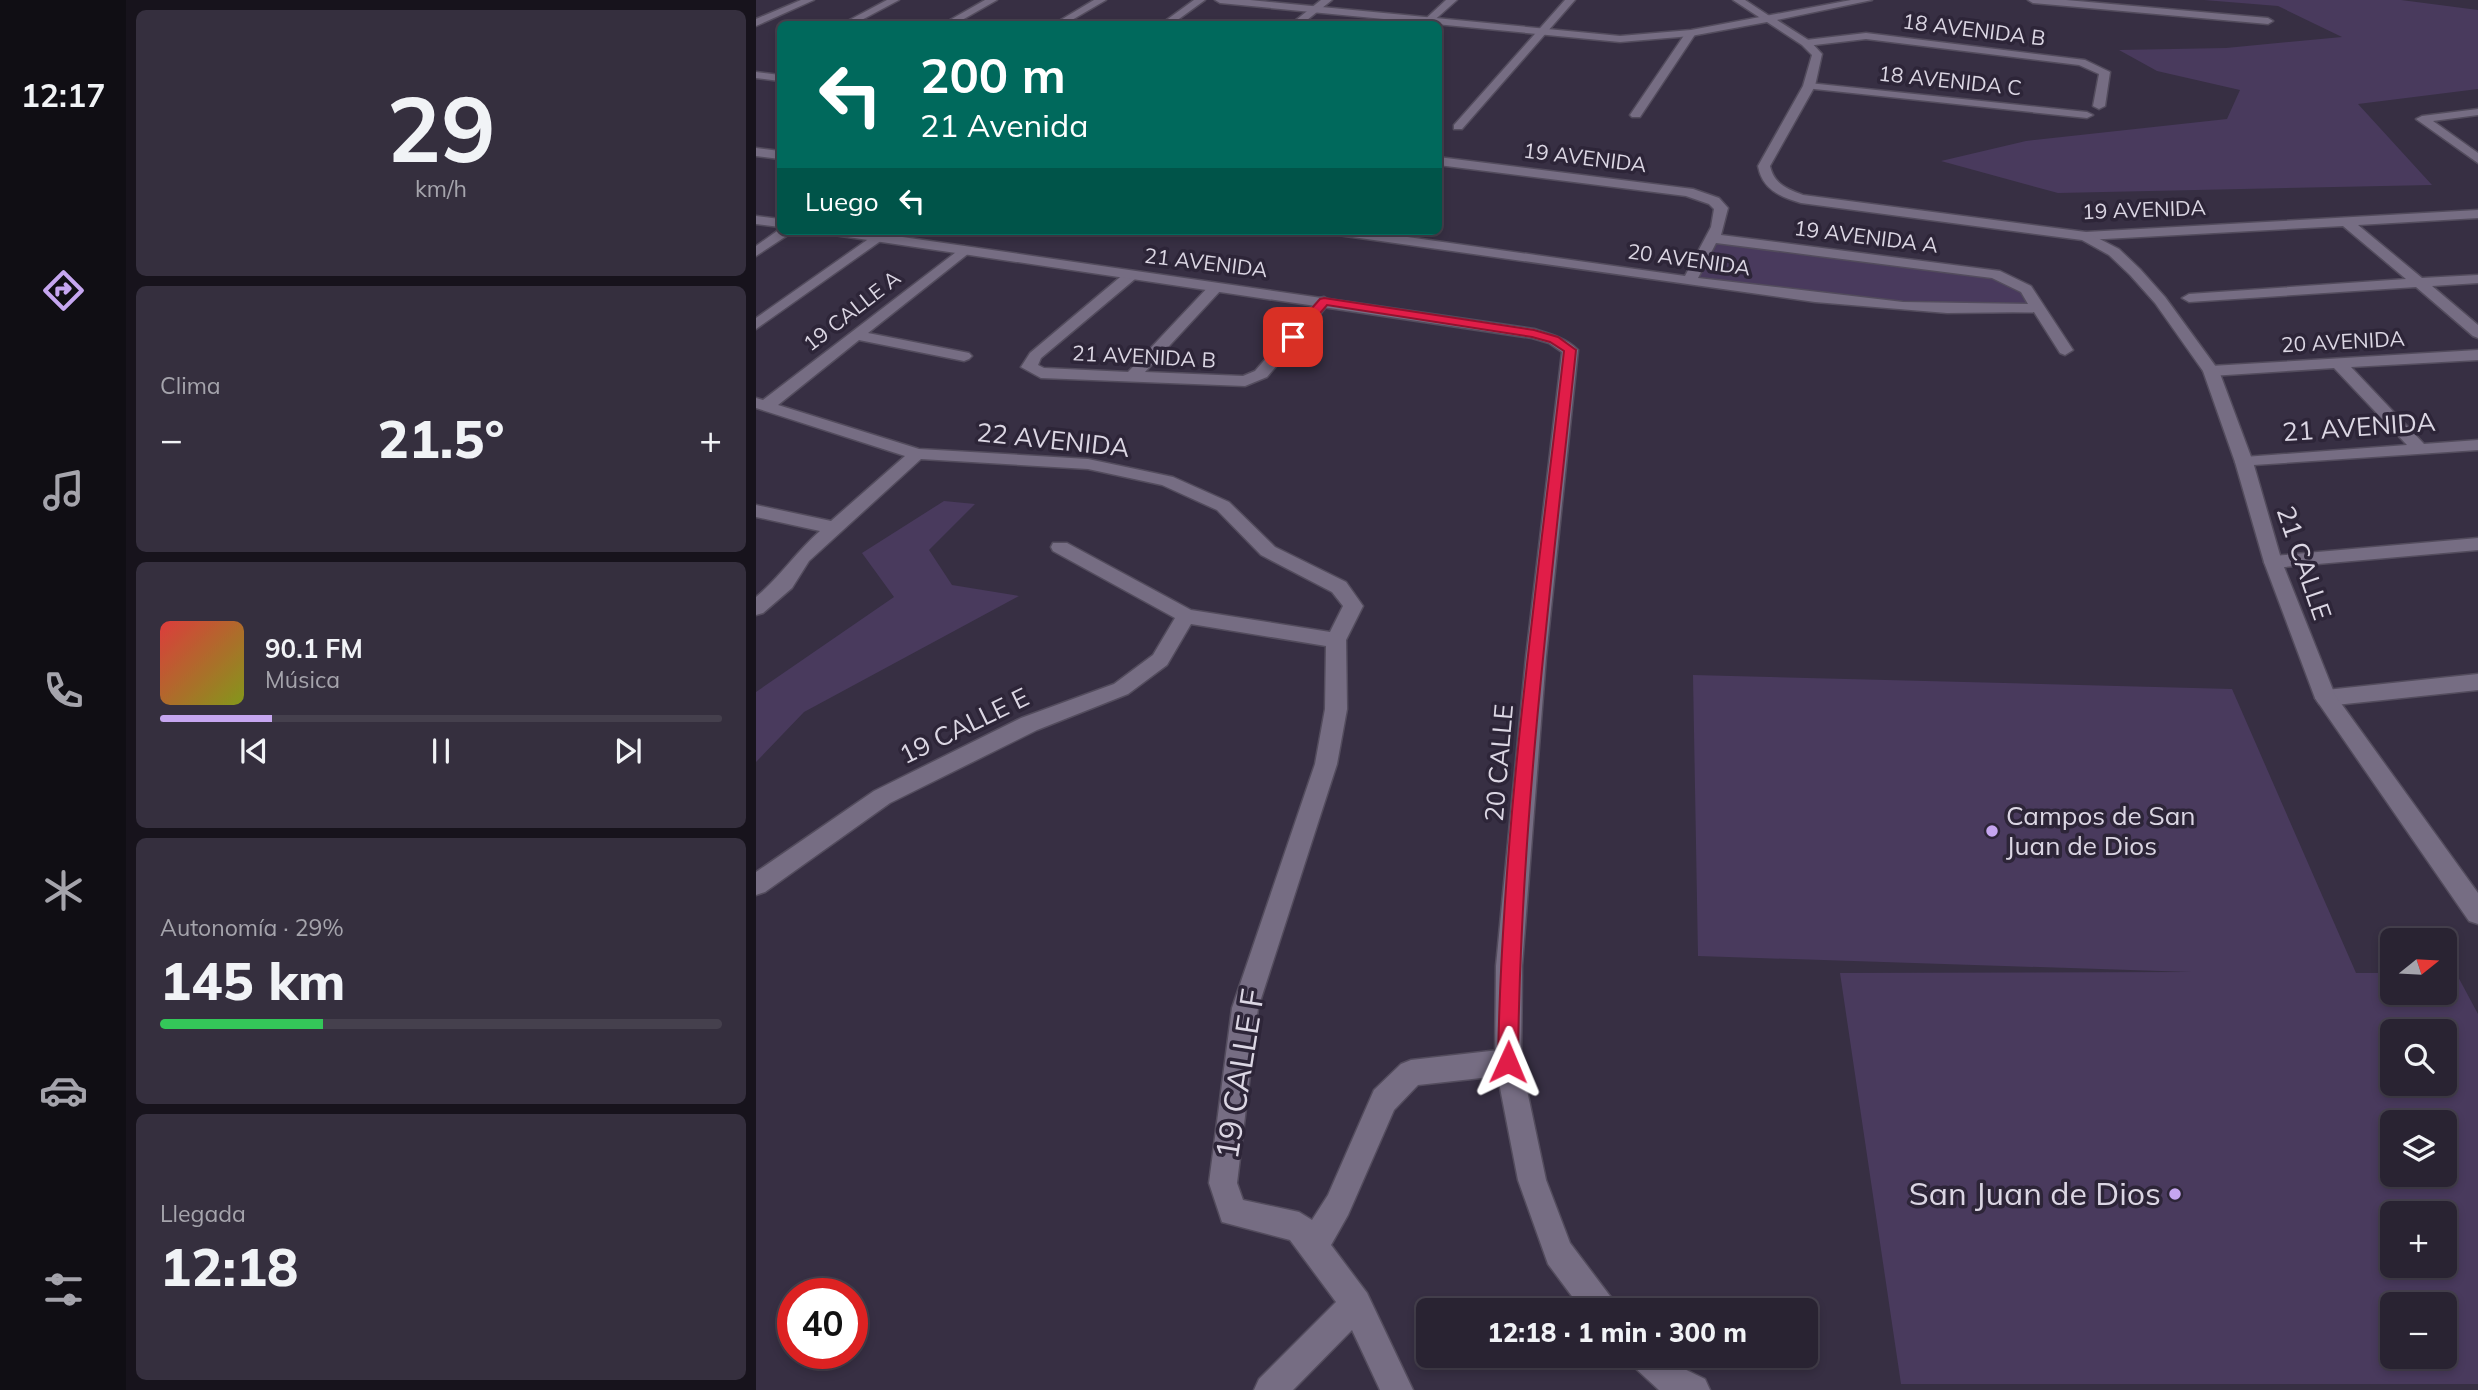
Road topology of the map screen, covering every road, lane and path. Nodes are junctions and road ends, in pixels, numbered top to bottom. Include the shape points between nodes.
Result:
1 (809, 0) edge
2 (894, 0) edge
3 (992, 0) edge
4 (1101, 0) edge
5 (1200, 0) edge
6 (1220, 0) edge
7 (1327, 0) edge
8 (1452, 0) edge
9 (1570, 0) edge
10 (1738, 0) edge
11 (1867, 0) edge
12 (2033, 0) edge
13 (1315, 9) junction
14 (1769, 19) junction
15 (853, 21) edge
16 (954, 21) edge
17 (1064, 21) edge
18 (1170, 21) edge
19 (1300, 21) edge
20 (1411, 21) edge
21 (1429, 21) edge
22 (2268, 21) dead end
23 (756, 23) edge
24 (1442, 24) edge
25 (1541, 32) junction
26 (1691, 33) junction
27 (1806, 43) junction
28 (756, 75) edge
29 (777, 78) edge
30 (1809, 86) junction
31 (2099, 106) dead end
32 (2478, 113) edge
33 (2087, 115) dead end
34 (1636, 116) dead end
35 (1458, 127) dead end
36 (756, 152) edge
37 (777, 155) edge
38 (2478, 159) edge
39 (1442, 161) edge
40 (2478, 214) edge
41 (756, 220) edge
42 (2347, 222) junction
43 (777, 223) edge
44 (781, 235) edge
45 (863, 235) edge
46 (1364, 235) edge
47 (2086, 236) junction
48 (877, 237) junction
49 (1713, 238) junction
50 (964, 250) junction
51 (756, 252) edge
52 (1130, 276) junction
53 (2478, 279) edge
54 (1689, 281) junction
55 (2420, 283) junction
56 (1216, 287) junction
57 (2189, 298) dead end
58 (1324, 301) junction
59 (2036, 308) junction
60 (756, 325) edge
61 (2478, 334) edge
62 (855, 335) junction
63 (2065, 349) dead end
64 (1570, 350) joint
65 (2478, 355) edge
66 (964, 356) dead end
67 (2339, 364) junction
68 (2211, 371) junction
69 (1131, 378) junction
70 (762, 404) edge
71 (2478, 445) edge
72 (2420, 449) junction
73 (917, 454) junction
74 (2244, 462) junction
75 (756, 511) edge
76 (834, 528) junction
77 (2478, 544) edge
78 (1060, 547) dead end
79 (2273, 562) junction
80 (1353, 606) joint
81 (756, 608) edge
82 (1186, 616) junction
83 (1336, 640) junction
84 (2478, 682) edge
85 (2326, 698) junction
86 (756, 885) edge
87 (2478, 913) edge
88 (1508, 1062) junction
89 (1313, 1248) junction
90 (1592, 1298) edge
91 (1356, 1304) junction
92 (1657, 1368) edge
93 (1270, 1390) edge
94 (1397, 1390) edge
95 (1694, 1390) edge

1 - 23 street
2 - 15 street
3 - 16 street
4 - 17 street
5 - 18 street
6 - 13 street
7 - 13 street
8 - 21 street
9 - 25 street
10 - 14 street
11 - 14 street
12 - 22 street
13 - 19 street
13 - 20 street
14 - 26 street
14 - 27 street
24 - 25 street
25 - 26 street via 1620,39
25 - 35 street
26 - 34 street
27 - 30 street via 1817,54
27 - 31 street, 18 AVENIDA B via 1866,36 2081,62 2105,72
28 - 29 street
30 - 33 street, 18 AVENIDA C
30 - 47 street, 19 AVENIDA via 1764,166 1774,187 1801,199
32 - 38 street via 2422,118
36 - 37 street
39 - 49 street, 19 AVENIDA via 1688,192 1721,208
40 - 42 street, 19 AVENIDA
41 - 43 street
42 - 47 street, 19 AVENIDA
42 - 55 street
44 - 51 street
45 - 48 street, 21 AVENIDA
46 - 54 street, 20 AVENIDA
47 - 68 street, 21 CALLE via 2114,252 2135,272
48 - 50 street, 21 AVENIDA
48 - 60 street
49 - 54 street
49 - 59 street, 19 AVENIDA A via 1976,272 2014,281 2026,289
50 - 52 street, 21 AVENIDA
50 - 62 street, 19 CALLE A
52 - 56 street, 21 AVENIDA
52 - 69 street, 21 AVENIDA B via 1035,356 1029,367 1041,373
53 - 55 street
54 - 59 street, 20 AVENIDA via 1901,308
55 - 57 street
55 - 61 street
56 - 58 street, 21 AVENIDA
56 - 69 street
58 - 64 street, 21 AVENIDA via 1534,334
58 - 69 street, 21 AVENIDA B via 1261,374 1245,381
59 - 63 street
62 - 66 street
62 - 70 street, 19 CALLE A
64 - 88 street, 20 CALLE via 1536,657 1509,967
65 - 67 street, 20 AVENIDA
67 - 68 street, 20 AVENIDA
67 - 72 street
68 - 74 street, 21 CALLE
70 - 73 street, 22 AVENIDA
71 - 72 street, 21 AVENIDA
72 - 74 street, 21 AVENIDA
73 - 76 street
73 - 80 street, 22 AVENIDA via 1088,464 1167,481 1223,506 1268,551 1339,587
74 - 79 street, 21 CALLE
75 - 76 street
76 - 81 street
77 - 79 street
78 - 82 street
79 - 85 street, 21 CALLE
80 - 83 street, 19 CALLE F
82 - 83 street
82 - 86 street, 19 CALLE E via 1160,660 1121,689 1029,724 883,797
83 - 89 street, 19 CALLE F via 1336,709 1326,764 1245,1008 1223,1183 1231,1212 1299,1227
84 - 85 street
85 - 87 street, 21 CALLE
88 - 89 street via 1411,1073 1384,1100 1338,1205
88 - 90 street, 20 CALLE via 1532,1180 1559,1253
89 - 91 street, 19 CALLE F
91 - 93 street
91 - 94 street, 19 CALLE F
92 - 95 street

